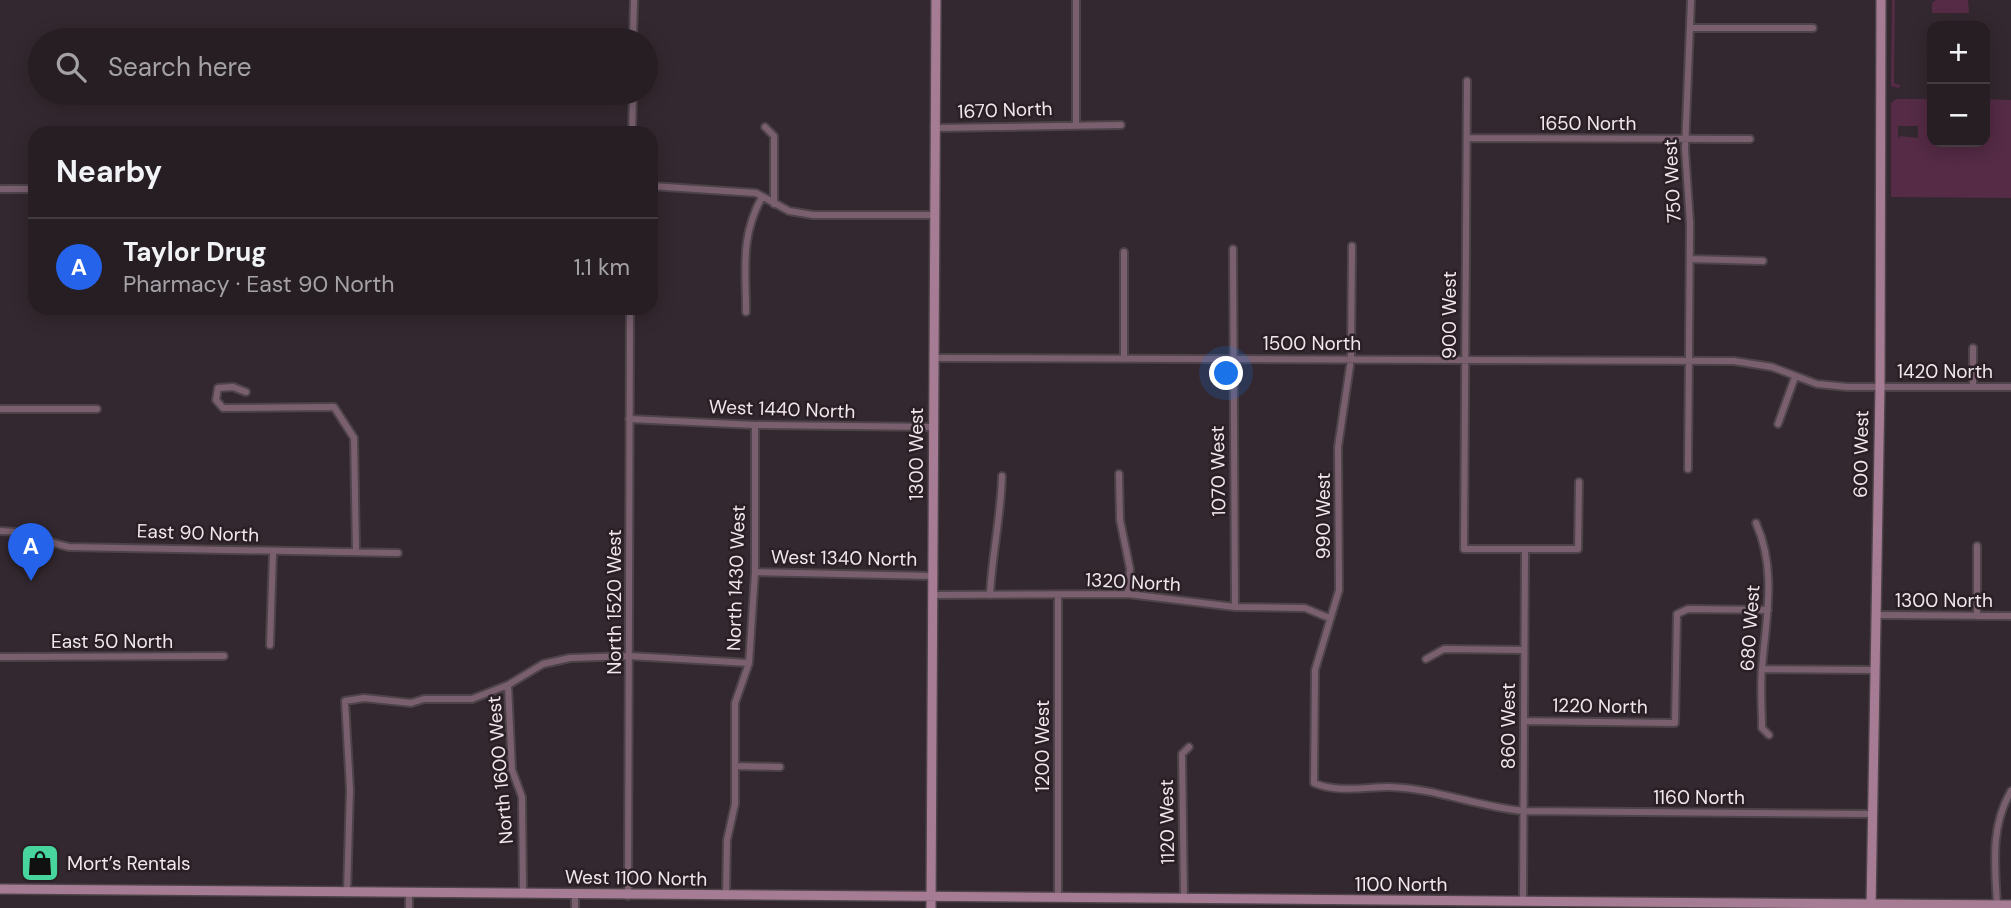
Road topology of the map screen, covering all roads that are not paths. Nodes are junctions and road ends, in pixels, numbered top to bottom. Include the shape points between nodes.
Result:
1 (634, 0) edge
2 (936, 0) edge
3 (1076, 0) edge
4 (1691, 0) edge
5 (1881, 0) edge
6 (634, 28) edge
7 (1691, 28) junction
8 (1813, 28) dead end
9 (1467, 82) dead end
10 (633, 105) edge
11 (1076, 124) junction
12 (1121, 125) dead end
13 (632, 126) edge
14 (765, 127) dead end
15 (934, 128) junction
16 (1467, 138) junction
17 (1685, 139) junction
18 (1750, 139) dead end
19 (658, 186) edge
20 (0, 189) edge
21 (28, 189) edge
22 (762, 197) junction
23 (774, 204) junction
24 (934, 215) junction
25 (1352, 246) dead end
26 (1233, 249) dead end
27 (1124, 252) dead end
28 (1690, 259) junction
29 (1763, 261) dead end
30 (746, 312) dead end
31 (630, 315) edge
32 (1973, 348) dead end
33 (934, 358) junction
34 (1232, 358) junction
35 (1124, 359) junction
36 (1351, 359) junction
37 (1464, 359) junction
38 (1689, 361) junction
39 (1795, 377) junction
40 (1880, 387) junction
41 (1973, 387) junction
42 (2011, 387) edge
43 (246, 392) dead end
44 (97, 409) dead end
45 (0, 410) edge
46 (629, 418) junction
47 (1778, 424) dead end
48 (755, 425) junction
49 (933, 427) junction
50 (1688, 469) dead end
51 (1119, 474) dead end
52 (1002, 476) dead end
53 (1579, 482) dead end
54 (1756, 523) dead end
55 (0, 531) edge
56 (1978, 546) dead end
57 (1525, 550) junction
58 (356, 551) junction
59 (273, 552) junction
60 (398, 553) dead end
61 (755, 572) junction
62 (933, 576) junction
63 (933, 594) junction
64 (1128, 594) junction
65 (990, 595) junction
66 (1058, 595) junction
67 (1235, 607) junction
68 (1768, 610) junction
69 (1877, 615) junction
70 (1977, 616) junction
71 (2011, 616) edge
72 (1329, 618) junction
73 (270, 645) dead end
74 (1524, 650) junction
75 (225, 656) dead end
76 (630, 656) junction
77 (0, 657) edge
78 (1426, 659) dead end
79 (749, 663) junction
80 (1762, 669) junction
81 (1876, 670) junction
82 (508, 685) junction
83 (1524, 721) junction
84 (1769, 735) dead end
85 (1189, 747) dead end
86 (735, 766) junction
87 (780, 767) dead end
88 (1314, 783) joint
89 (2011, 791) edge
90 (1524, 811) junction
91 (1873, 814) junction
92 (0, 889) edge
93 (347, 893) junction
94 (409, 894) junction
95 (523, 894) junction
96 (575, 895) junction
97 (628, 896) junction
98 (726, 896) junction
99 (932, 897) junction
100 (993, 898) joint
101 (1058, 898) junction
102 (1184, 900) junction
103 (1523, 901) junction
104 (1354, 905) edge
105 (1997, 905) junction
106 (2011, 905) edge
107 (1871, 906) edge
108 (409, 908) edge
109 (575, 908) edge
110 (932, 908) edge

1 - 6 street
2 - 15 main road, 1300 West
3 - 11 street
4 - 7 street, 750 West
5 - 40 main road, 600 West
7 - 8 street
7 - 17 street, 750 West
9 - 16 street, 900 West
10 - 13 street
11 - 12 street, 1670 North
11 - 15 street, 1670 North
14 - 23 street via 774,136
15 - 24 main road, 1300 West
16 - 17 street, 1650 North
16 - 37 street, 900 West
17 - 18 street, 1650 North
17 - 28 street, 750 West
19 - 22 street via 737,189
20 - 21 street
22 - 23 street
22 - 30 street via 746,236
23 - 24 street via 813,215
24 - 33 main road, 1300 West
25 - 36 street, 990 West
26 - 34 street, 1070 West
27 - 35 street
28 - 29 street
28 - 38 street, 750 West
31 - 46 street, North 1520 West
32 - 41 street
33 - 35 street, 1500 North
33 - 49 main road, 1300 West
34 - 35 street, 1500 North
34 - 36 street, 1500 North
34 - 67 street, 1070 West
36 - 37 street, 1500 North
36 - 72 street, 990 West via 1338,447 1339,590
37 - 38 street, 1500 North
37 - 57 street, 900 West via 1464,549
38 - 39 street, 1500 North via 1756,363
38 - 50 street, 750 West
39 - 40 street, 1420 North via 1816,384
39 - 47 street
40 - 41 street, 1420 North
40 - 69 main road, 600 West
41 - 42 street, 1420 North
43 - 58 street via 218,388 216,400 223,408 334,407 354,439
44 - 45 street
46 - 48 street, West 1440 North
46 - 76 street, North 1520 West
48 - 49 street, West 1440 North
48 - 61 street, North 1430 West
49 - 62 main road, 1300 West
51 - 64 street
52 - 65 street
53 - 57 street via 1578,550
54 - 68 street, 680 West via 1769,560
55 - 59 street, East 90 North via 26,531 48,543 69,547 222,547
56 - 70 street
57 - 74 street, 860 West
58 - 59 street, East 90 North
58 - 60 street, East 90 North
59 - 73 street
61 - 62 street, West 1340 North
61 - 79 street, North 1430 West
62 - 63 main road, 1300 West
63 - 65 street, 1320 North
63 - 99 main road, 1300 West
64 - 66 street, 1320 North
64 - 67 street, 1320 North
65 - 66 street, 1320 North
66 - 101 street, 1200 West
67 - 72 street, 1320 North via 1305,608
68 - 80 street, 680 West
68 - 83 street, 1220 North via 1688,608 1680,612 1675,620 1675,723
69 - 70 street, 1300 North
69 - 81 main road, 600 West
70 - 71 street, 1300 North
72 - 88 street, 990 West via 1315,670
74 - 78 street via 1444,649
74 - 83 street, 860 West
75 - 77 street, East 50 North
76 - 79 street
76 - 82 street via 570,658 543,664
76 - 97 street, North 1520 West
79 - 86 street, North 1430 West via 734,703
80 - 81 street
80 - 84 street, 680 West via 1762,728
81 - 91 main road, 600 West
82 - 93 street via 472,699 424,699 411,704 364,698 345,701 350,789
82 - 95 street, North 1600 West via 512,770 522,797
83 - 90 street, 860 West
85 - 102 street, 1120 West via 1182,754
86 - 87 street
86 - 98 street, North 1430 West
88 - 90 street, 1160 North via 1325,789 1424,790
89 - 105 street via 2001,808 1994,838
90 - 91 street, 1160 North
90 - 103 street, 860 West
91 - 107 main road, 600 West
92 - 93 main road, West 1100 North
93 - 94 main road, West 1100 North
94 - 95 main road, West 1100 North
94 - 108 street
95 - 96 main road, West 1100 North
96 - 97 main road, West 1100 North
96 - 109 street
97 - 98 main road, West 1100 North
98 - 99 main road, West 1100 North
99 - 100 main road, West 1100 North
99 - 110 main road, 1300 West
100 - 101 main road, 1100 North
101 - 102 main road, 1100 North
102 - 104 main road, 1100 North
103 - 104 main road, 1100 North
103 - 107 main road, 1100 North
105 - 106 main road
105 - 107 main road

